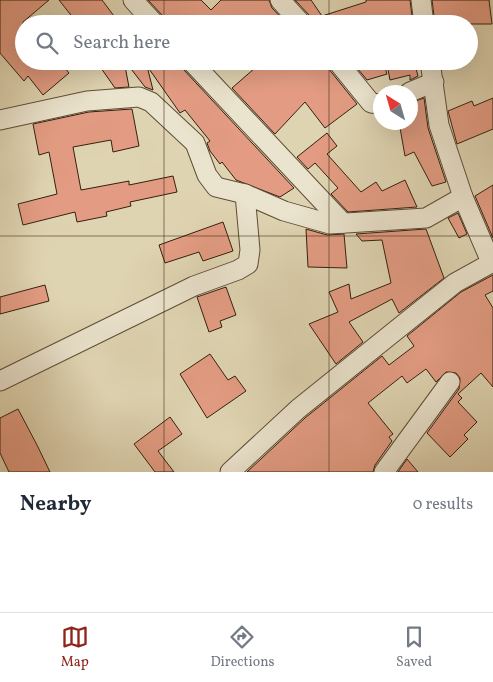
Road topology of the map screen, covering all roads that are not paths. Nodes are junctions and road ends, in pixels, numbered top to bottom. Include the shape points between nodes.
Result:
1 (133, 0) edge
2 (280, 0) edge
3 (421, 0) edge
4 (147, 15) edge
5 (294, 15) edge
6 (423, 15) edge
7 (200, 70) edge
8 (345, 70) edge
9 (432, 70) edge
10 (434, 82) junction
11 (418, 89) edge
12 (373, 102) edge
13 (0, 120) edge
14 (245, 194) junction
15 (463, 197) junction
16 (344, 223) junction
17 (492, 262) edge
18 (0, 381) edge
19 (450, 382) dead end
20 (230, 472) edge
21 (384, 472) edge

1 - 4 street
2 - 5 street
3 - 6 street
7 - 16 street
8 - 12 street
9 - 10 street
10 - 11 street
10 - 15 street via 439,125
13 - 14 street via 87,100 139,97 150,102 195,143 207,175 216,187
14 - 16 street via 284,211 330,224
14 - 18 street via 250,250 248,264 194,286
15 - 16 street via 426,218
15 - 17 street
17 - 20 street via 455,283 298,409
19 - 21 street

